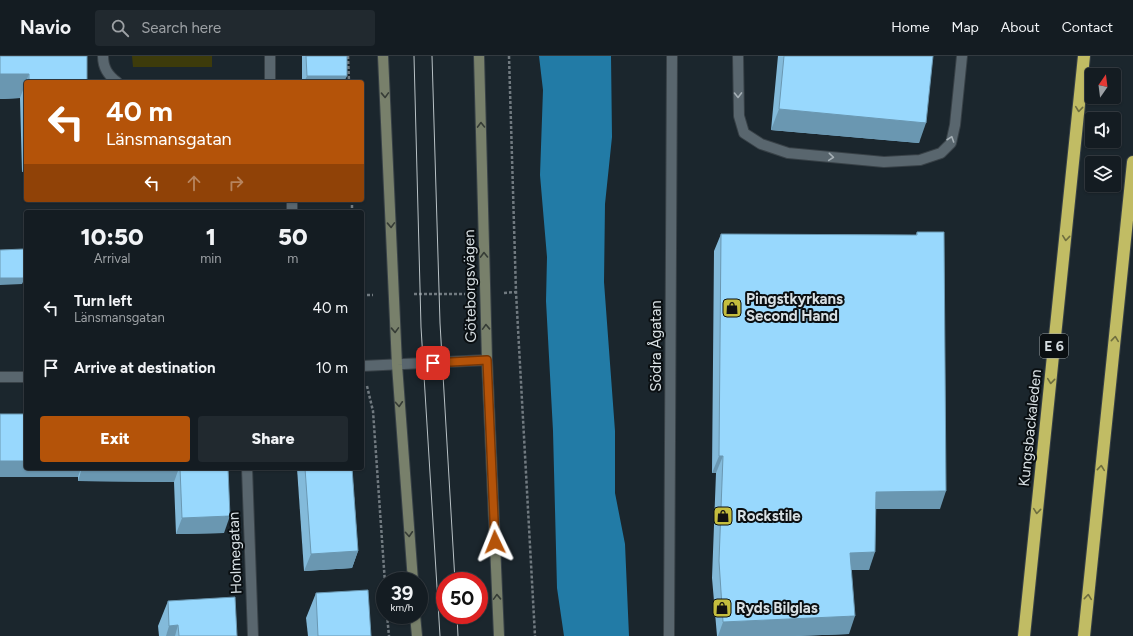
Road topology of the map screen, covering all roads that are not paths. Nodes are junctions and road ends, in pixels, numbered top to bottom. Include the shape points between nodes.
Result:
1 (103, 56) edge
2 (270, 56) edge
3 (383, 56) edge
4 (479, 56) edge
5 (672, 56) edge
6 (738, 56) edge
7 (962, 56) edge
8 (1084, 56) edge
9 (115, 80) edge
10 (270, 80) edge
11 (1133, 162) edge
12 (487, 360) junction
13 (396, 365) junction
14 (364, 366) edge
15 (0, 377) edge
16 (24, 377) edge
17 (247, 470) edge
18 (412, 572) edge
19 (416, 624) edge
20 (253, 636) edge
21 (417, 636) edge
22 (499, 636) edge
23 (669, 636) edge
24 (1024, 636) edge
25 (1084, 636) edge

1 - 9 street via 106,71
2 - 10 street
3 -> 13 main road
12 -> 4 main road, Göteborgsvägen
5 - 23 street, Södra Ågatan
6 -> 7 street via 739,116 744,133 761,144 788,153 884,162 920,160 941,154 951,143
8 -> 24 highway, Kungsbackaleden / E 6
25 -> 11 highway
12 - 13 street
22 -> 12 main road, Göteborgsvägen
13 - 14 street
13 -> 18 main road
15 - 16 street
17 - 20 street, Holmegatan
19 - 21 main road

